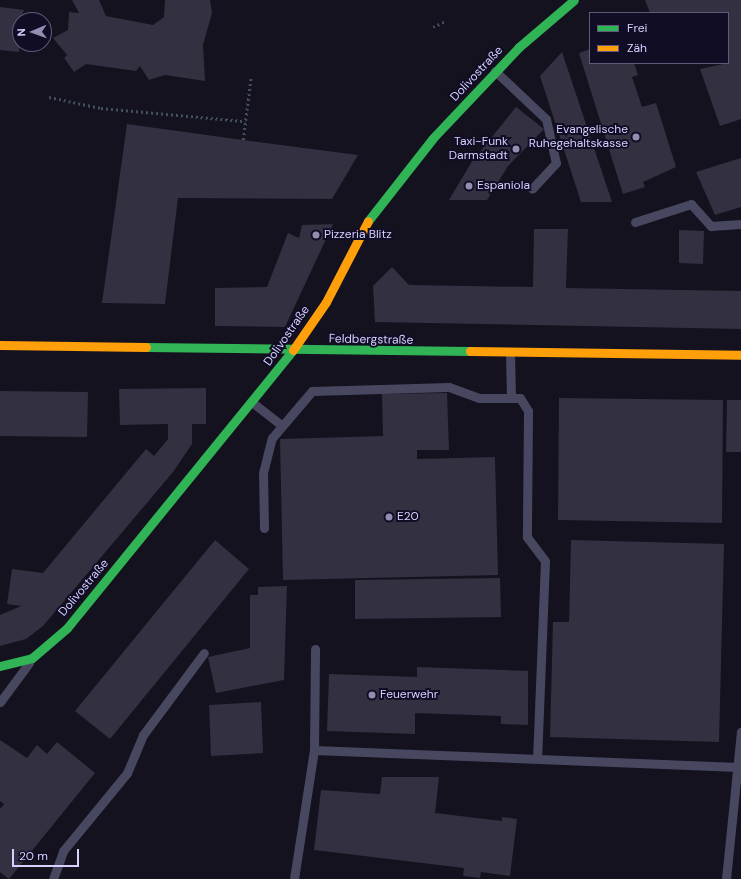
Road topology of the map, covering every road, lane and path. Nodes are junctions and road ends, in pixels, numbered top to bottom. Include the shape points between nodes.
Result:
1 (574, 0) edge
2 (446, 21) dead end
3 (433, 27) dead end
4 (495, 71) junction
5 (251, 77) dead end
6 (49, 97) dead end
7 (245, 121) junction
8 (243, 140) dead end
9 (532, 188) dead end
10 (635, 222) dead end
11 (741, 224) edge
12 (0, 344) edge
13 (294, 349) junction
14 (510, 353) junction
15 (741, 355) edge
16 (511, 398) junction
17 (253, 403) junction
18 (282, 426) junction
19 (264, 528) dead end
20 (315, 649) dead end
21 (204, 653) dead end
22 (32, 658) junction
23 (0, 666) edge
24 (0, 702) edge
25 (741, 732) edge
26 (314, 750) junction
27 (537, 758) junction
28 (738, 767) junction
29 (52, 879) edge
30 (294, 879) edge
31 (726, 879) edge

1 - 4 street, Dolivostraße
2 - 3 path
4 - 9 lane via 546,119 556,163
4 - 13 street, Dolivostraße via 433,138 359,232 326,302
5 - 7 path
6 - 7 path via 101,108
7 - 8 path
10 - 11 lane via 691,204 711,226
12 - 13 street, Feldbergstraße
13 - 14 street, Feldbergstraße
13 - 17 street, Dolivostraße
14 - 15 street, Feldbergstraße
14 - 16 lane
16 - 18 lane via 479,398 449,386 312,391
16 - 27 lane via 520,398 528,411 527,538 545,561
17 - 18 lane
17 - 22 street, Dolivostraße via 67,628
18 - 19 lane via 272,438 263,473
20 - 26 lane
21 - 29 lane via 143,735 127,773 63,851
22 - 23 street, Dolivostraße
22 - 24 lane
25 - 28 lane
26 - 27 lane
26 - 30 lane
27 - 28 lane
28 - 31 lane

